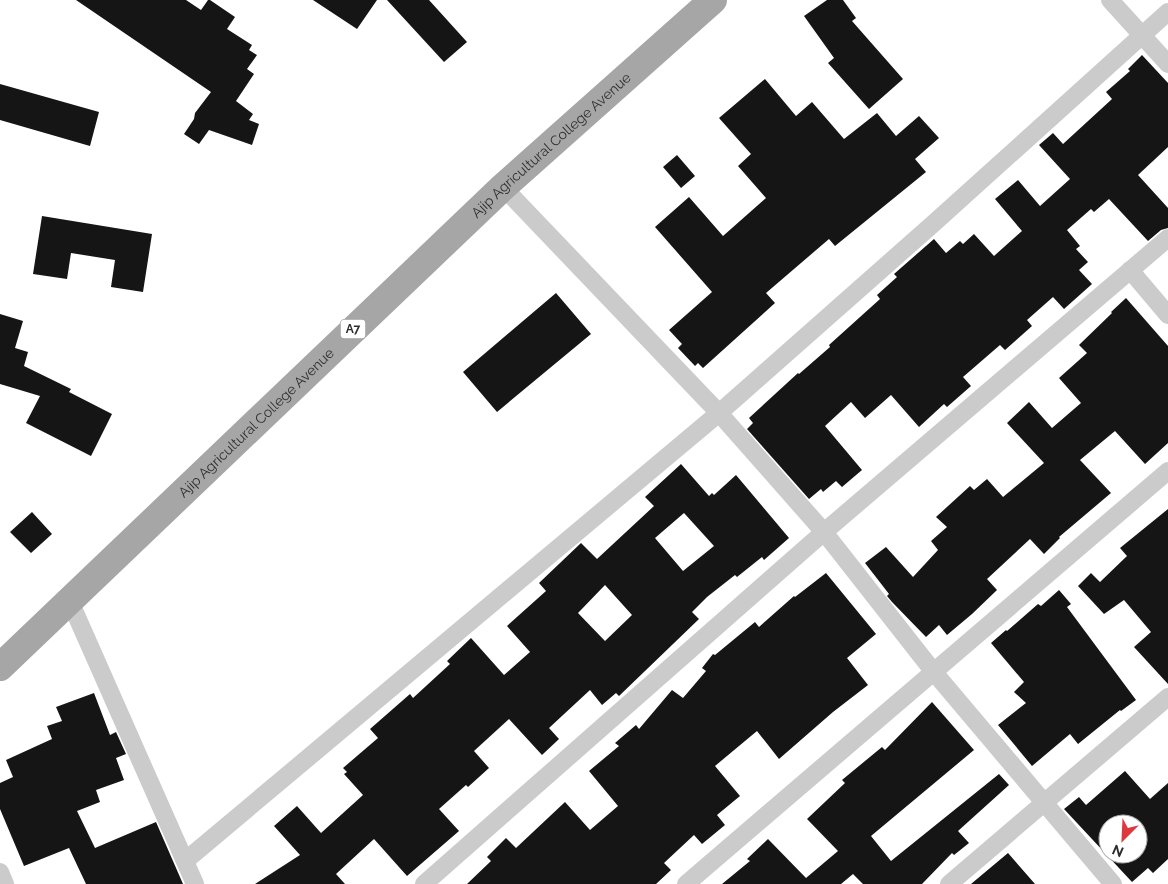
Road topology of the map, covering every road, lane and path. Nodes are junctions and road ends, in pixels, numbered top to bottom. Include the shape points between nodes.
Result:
1 (713, 0) edge
2 (1110, 0) edge
3 (1168, 12) edge
4 (1142, 34) junction
5 (1168, 64) edge
6 (502, 186) junction
7 (1168, 238) edge
8 (1130, 270) junction
9 (1168, 315) edge
10 (719, 413) junction
11 (1168, 471) edge
12 (824, 532) junction
13 (70, 599) junction
14 (0, 667) edge
15 (934, 671) junction
16 (1168, 697) edge
17 (1044, 804) junction
18 (185, 861) junction
19 (0, 872) edge
20 (5, 884) edge
21 (195, 884) edge
22 (424, 884) edge
23 (686, 884) edge
24 (949, 884) edge
25 (1113, 884) edge

1 - 6 main road, Ajip Agricultural College Avenue / A7
2 - 4 street
3 - 4 street
4 - 5 street
4 - 10 street
6 - 10 street
6 - 13 main road, Ajip Agricultural College Avenue / A7
7 - 8 street
8 - 9 street
8 - 12 street
10 - 12 street
10 - 18 street
11 - 15 street
12 - 15 street
12 - 22 street
13 - 14 main road, Ajip Agricultural College Avenue / A7
13 - 18 street
15 - 17 street
15 - 23 street
16 - 17 street
17 - 24 street
17 - 25 street
18 - 21 street
19 - 20 street

